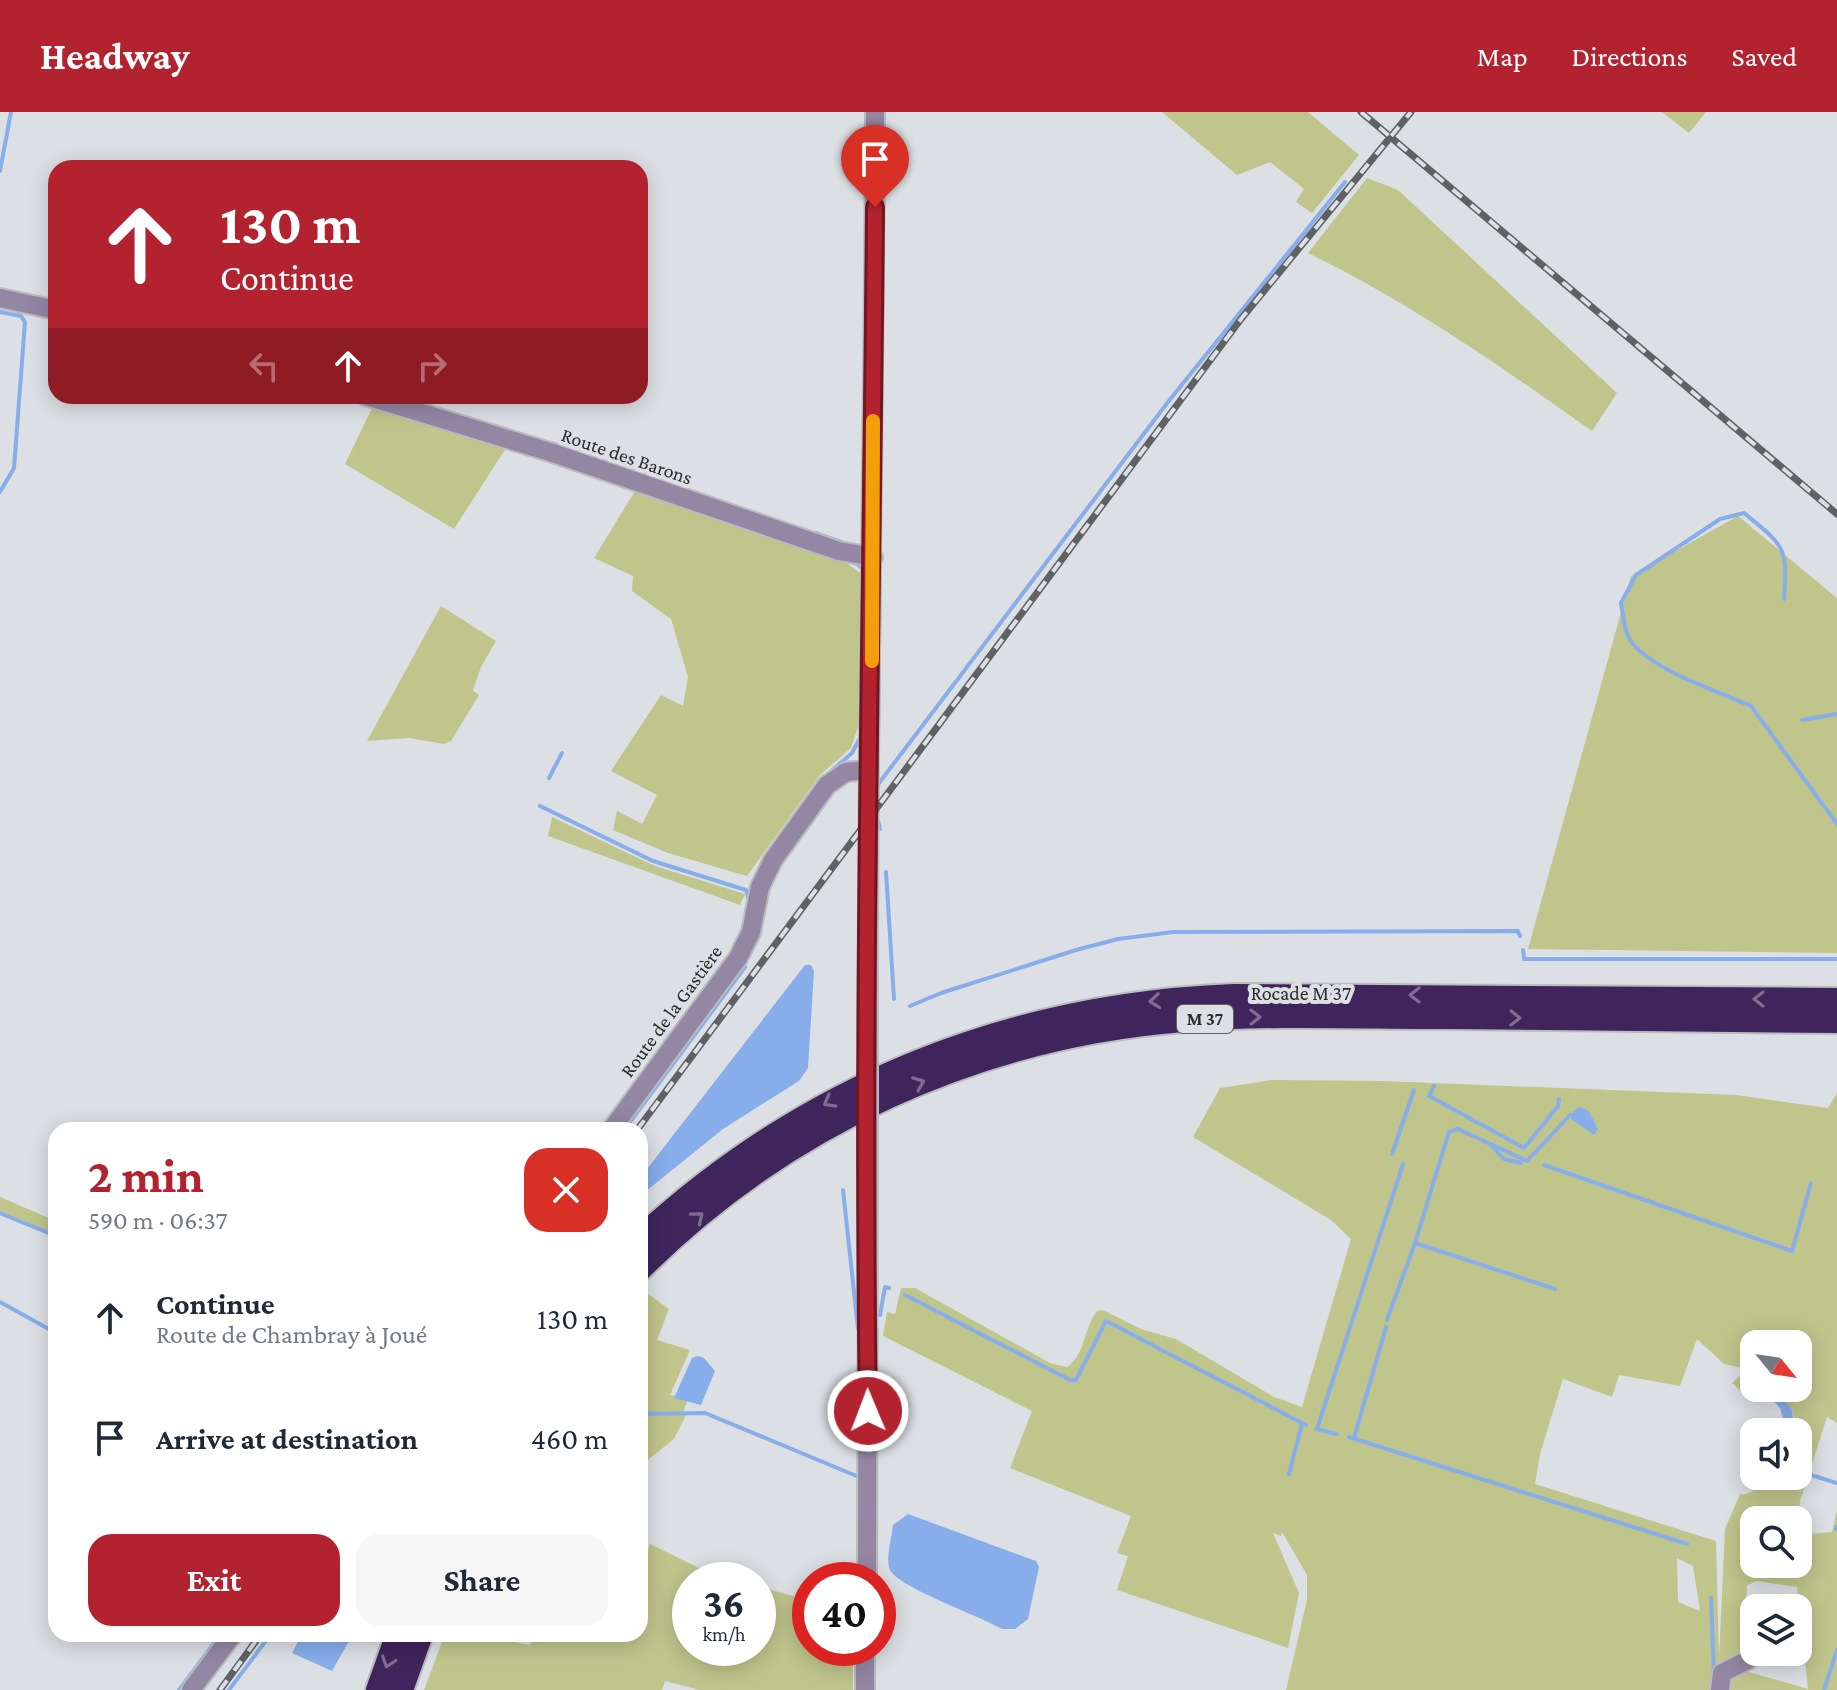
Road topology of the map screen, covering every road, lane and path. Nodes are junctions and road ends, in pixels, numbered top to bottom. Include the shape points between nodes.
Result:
1 (875, 112) edge
2 (0, 298) edge
3 (48, 308) edge
4 (392, 404) edge
5 (873, 557) junction
6 (867, 770) junction
7 (1837, 1000) edge
8 (1837, 1021) edge
9 (617, 1122) edge
10 (648, 1232) edge
11 (648, 1262) edge
12 (867, 1562) edge
13 (227, 1642) edge
14 (395, 1642) edge
15 (418, 1642) edge
16 (1740, 1664) edge
17 (865, 1666) edge
18 (191, 1690) edge
19 (378, 1690) edge
20 (401, 1690) edge
21 (865, 1690) edge
22 (1720, 1690) edge

1 - 5 street
2 - 3 street
4 - 5 street, Route des Barons via 839,551
5 - 6 street
6 - 9 street, Route de la Gastière via 836,776 817,796 765,875 751,932 738,958
6 - 12 street, bridge
7 -> 10 highway, Rocade M 37 / M 37 via 1235,996 1075,1013 945,1049 845,1093 732,1163
11 -> 8 highway, Rocade M 37 / M 37 via 744,1180 844,1118 953,1070 1079,1034 1183,1020 1287,1017
13 - 18 street
14 -> 19 highway
15 - 20 highway
16 - 22 street via 1722,1673
17 - 21 street

